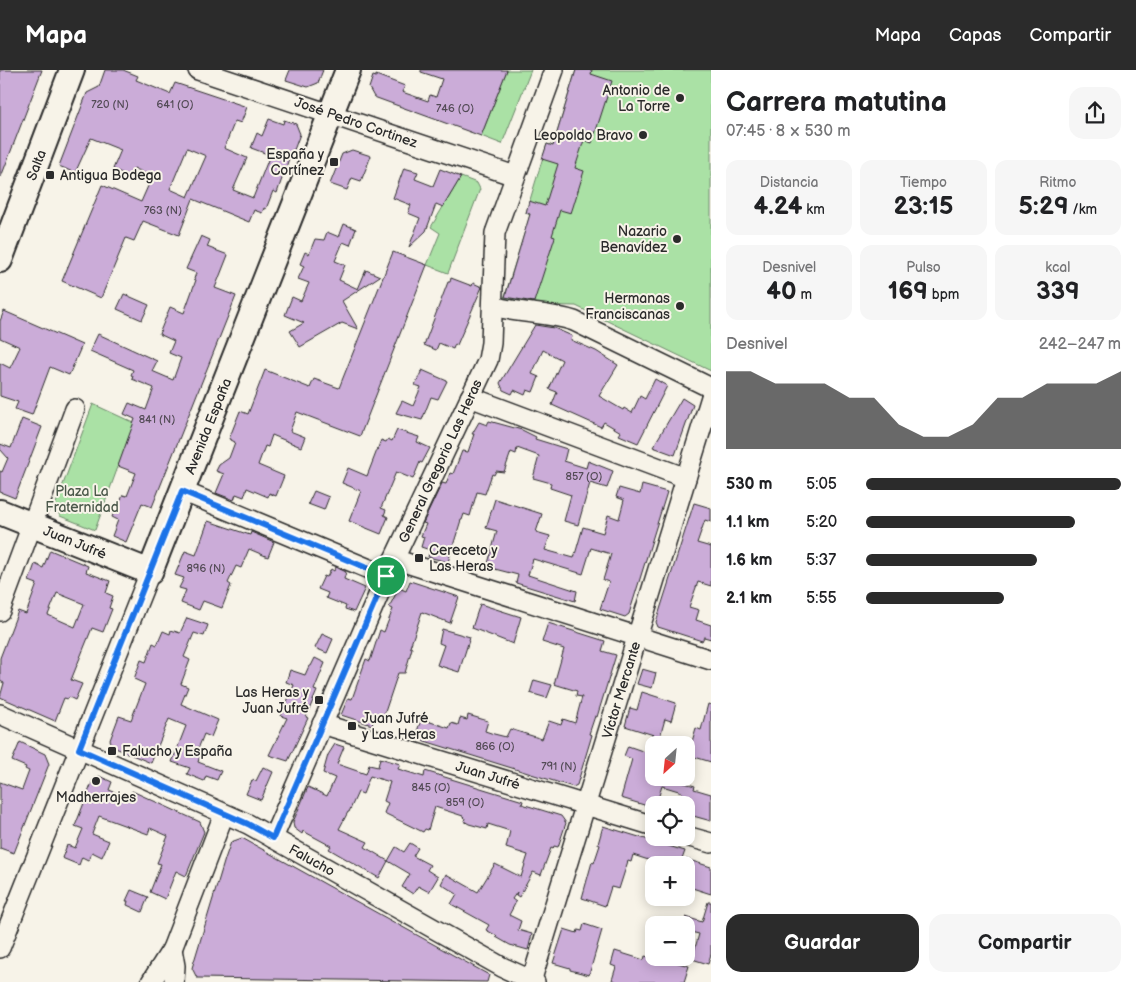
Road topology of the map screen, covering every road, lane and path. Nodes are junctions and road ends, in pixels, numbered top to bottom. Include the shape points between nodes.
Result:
1 (72, 70) edge
2 (198, 70) edge
3 (348, 70) edge
4 (554, 70) edge
5 (331, 113) junction
6 (515, 176) junction
7 (0, 260) edge
8 (493, 306) junction
9 (711, 388) edge
10 (470, 397) junction
11 (711, 397) edge
12 (75, 409) dead end
13 (686, 478) junction
14 (182, 491) junction
15 (0, 512) edge
16 (32, 525) junction
17 (394, 559) junction
18 (150, 572) junction
19 (386, 576) junction
20 (0, 611) edge
21 (637, 637) junction
22 (711, 660) edge
23 (0, 714) edge
24 (322, 724) junction
25 (79, 749) junction
26 (586, 805) junction
27 (224, 814) junction
28 (645, 823) edge
29 (273, 838) junction
30 (695, 839) edge
31 (711, 844) edge
32 (0, 948) edge
33 (172, 949) junction
34 (151, 982) edge
35 (174, 982) edge
36 (533, 982) edge

1 - 7 main road, Salta
2 - 5 street, José Pedro Cortinez
3 - 5 main road, Avenida España
4 - 6 street, General Gregorio Las Heras
5 - 6 street, José Pedro Cortinez
5 - 14 main road, Avenida España
6 - 8 street, General Gregorio Las Heras via 495,233
8 - 9 street via 574,321
8 - 10 street, General Gregorio Las Heras via 488,360
10 - 13 street
10 - 17 street, General Gregorio Las Heras
11 - 13 street, Víctor Mercante
12 - 16 street
13 - 21 street, Víctor Mercante
14 - 18 main road, Avenida España
14 - 19 street
15 - 16 main road, Juan Jufré
16 - 18 main road, Juan Jufré
16 - 20 street
17 - 19 street, General Gregorio Las Heras
17 - 21 street
18 - 25 street, Avenida España
19 - 24 street, General Gregorio Las Heras
21 - 22 street
21 - 26 street, Víctor Mercante
23 - 25 street, Falucho
24 - 26 street, Juan Jufré
24 - 29 street, General Gregorio Las Heras
25 - 27 street, Falucho
25 - 32 street, Avenida España
26 - 28 street, Juan Jufré
26 - 36 street, Víctor Mercante
27 - 29 street, Falucho
27 - 33 street
29 - 36 street, Falucho
30 - 31 street
33 - 34 street
33 - 35 street

